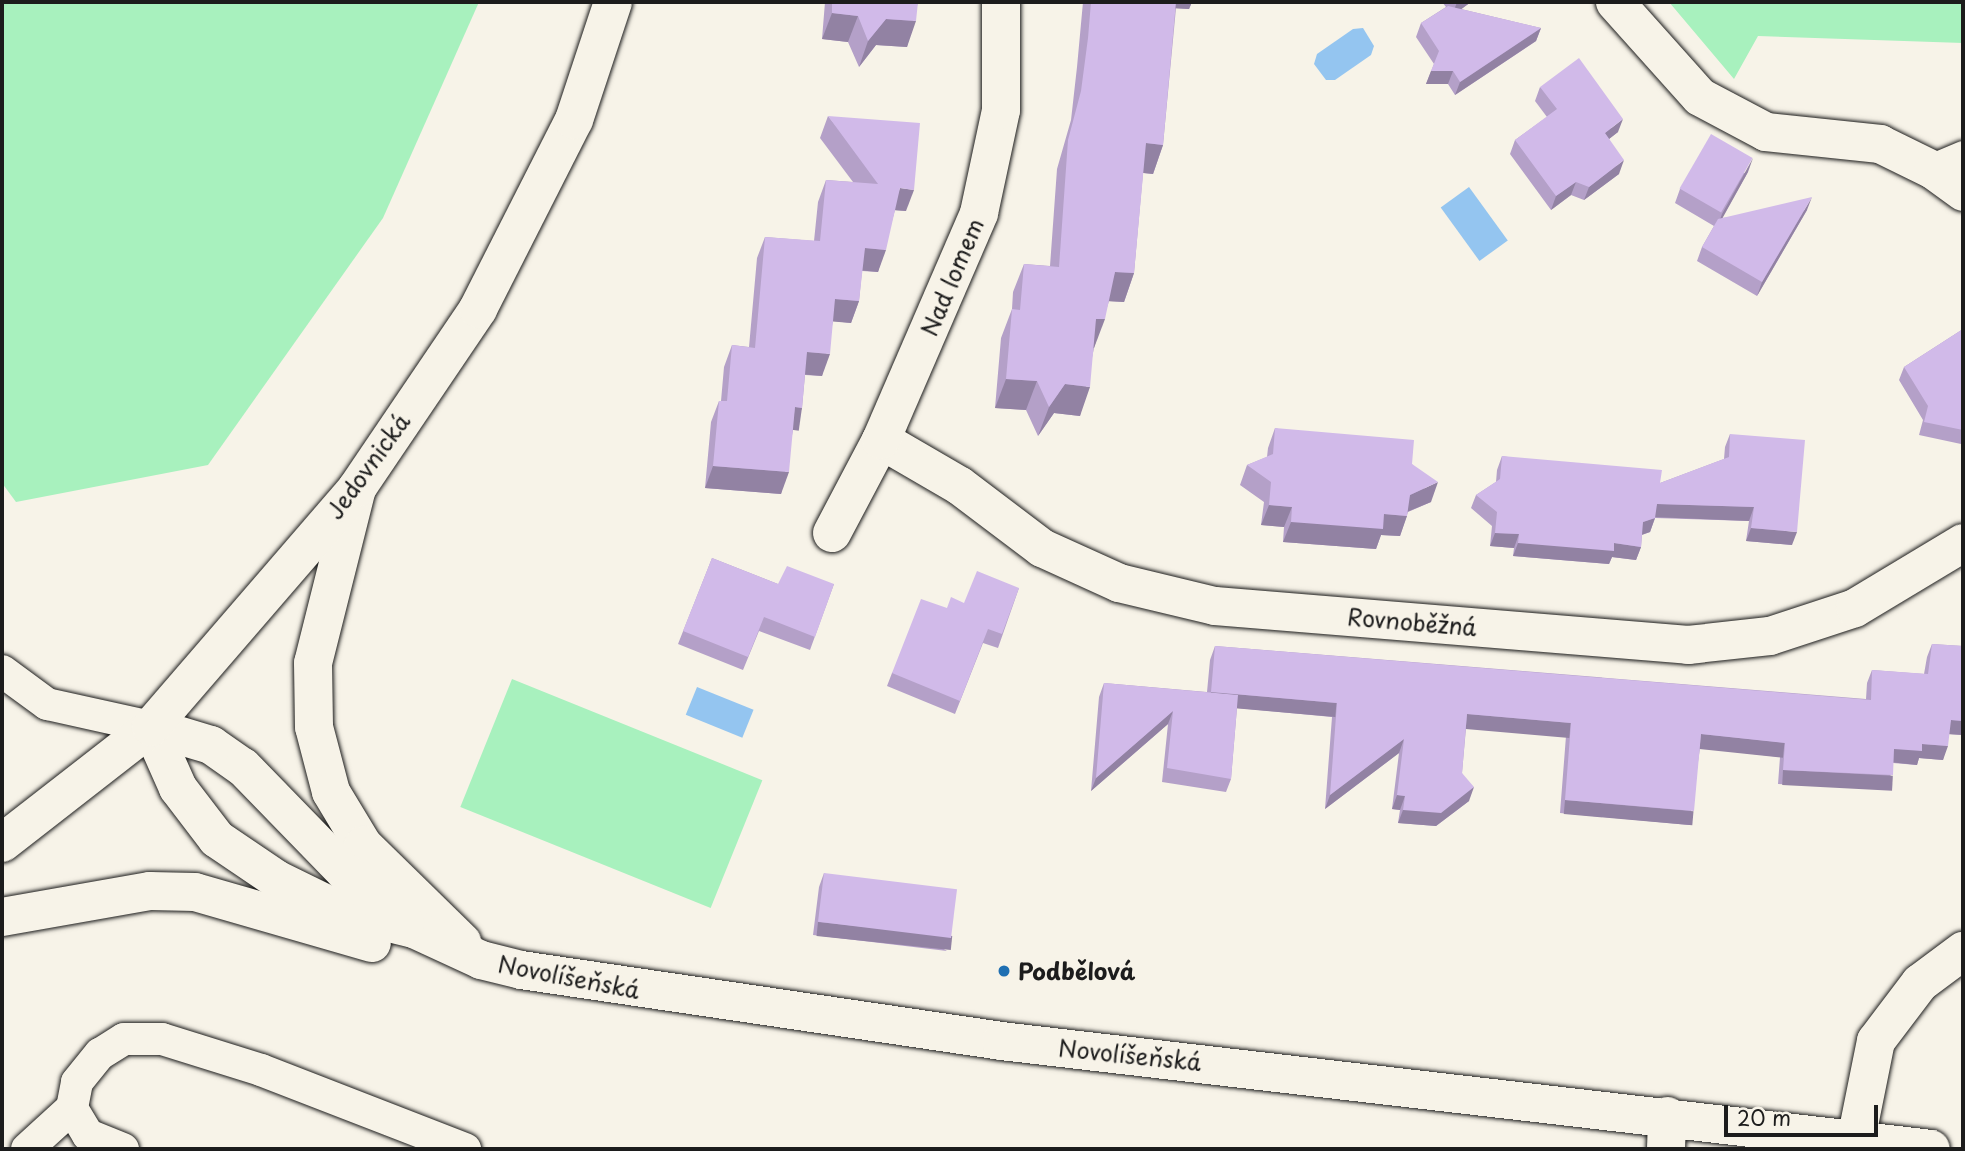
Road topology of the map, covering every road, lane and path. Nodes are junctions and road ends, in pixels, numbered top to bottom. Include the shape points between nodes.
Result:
1 (613, 2) edge
2 (1001, 2) edge
3 (1615, 2) edge
4 (1953, 173) edge
5 (881, 440) junction
6 (357, 488) junction
7 (832, 533) dead end
8 (1963, 543) edge
9 (2, 671) edge
10 (151, 727) junction
11 (2, 843) edge
12 (2, 917) edge
13 (414, 929) junction
14 (1963, 951) edge
15 (481, 960) junction
16 (72, 1108) junction
17 (1666, 1133) edge
18 (1856, 1140) junction
19 (27, 1149) edge
20 (123, 1149) edge
21 (465, 1149) edge
22 (1931, 1149) edge

1 - 6 street, Jedovnická via 574,120 478,309
2 - 5 street, Nad lomem via 1002,110 979,213
3 - 4 street via 1700,97 1766,132 1880,144
5 - 7 street, Nad lomem
5 - 8 street, Rovnoběžná via 960,486 1041,548 1119,583 1215,606 1688,645 1770,636 1855,608
6 - 10 street, Jedovnická
6 - 15 street via 313,663 314,727 331,792 363,845
9 - 10 lane via 47,704
10 - 11 street, Jedovnická
10 - 13 street, Novolíšeňská via 211,745 243,767 345,872
10 - 13 street, Novolíšeňská via 178,788 217,839 276,879 341,911
12 - 15 street via 150,891 195,892 330,934
13 - 15 street, Novolíšeňská
14 - 18 street via 1920,983 1876,1041
15 - 17 street, Novolíšeňská via 650,992
16 - 19 lane
16 - 20 lane via 88,1135
16 - 21 lane via 77,1082 100,1054 124,1039 162,1039 261,1070
17 - 18 street, Novolíšeňská
18 - 22 street, Novolíšeňská

